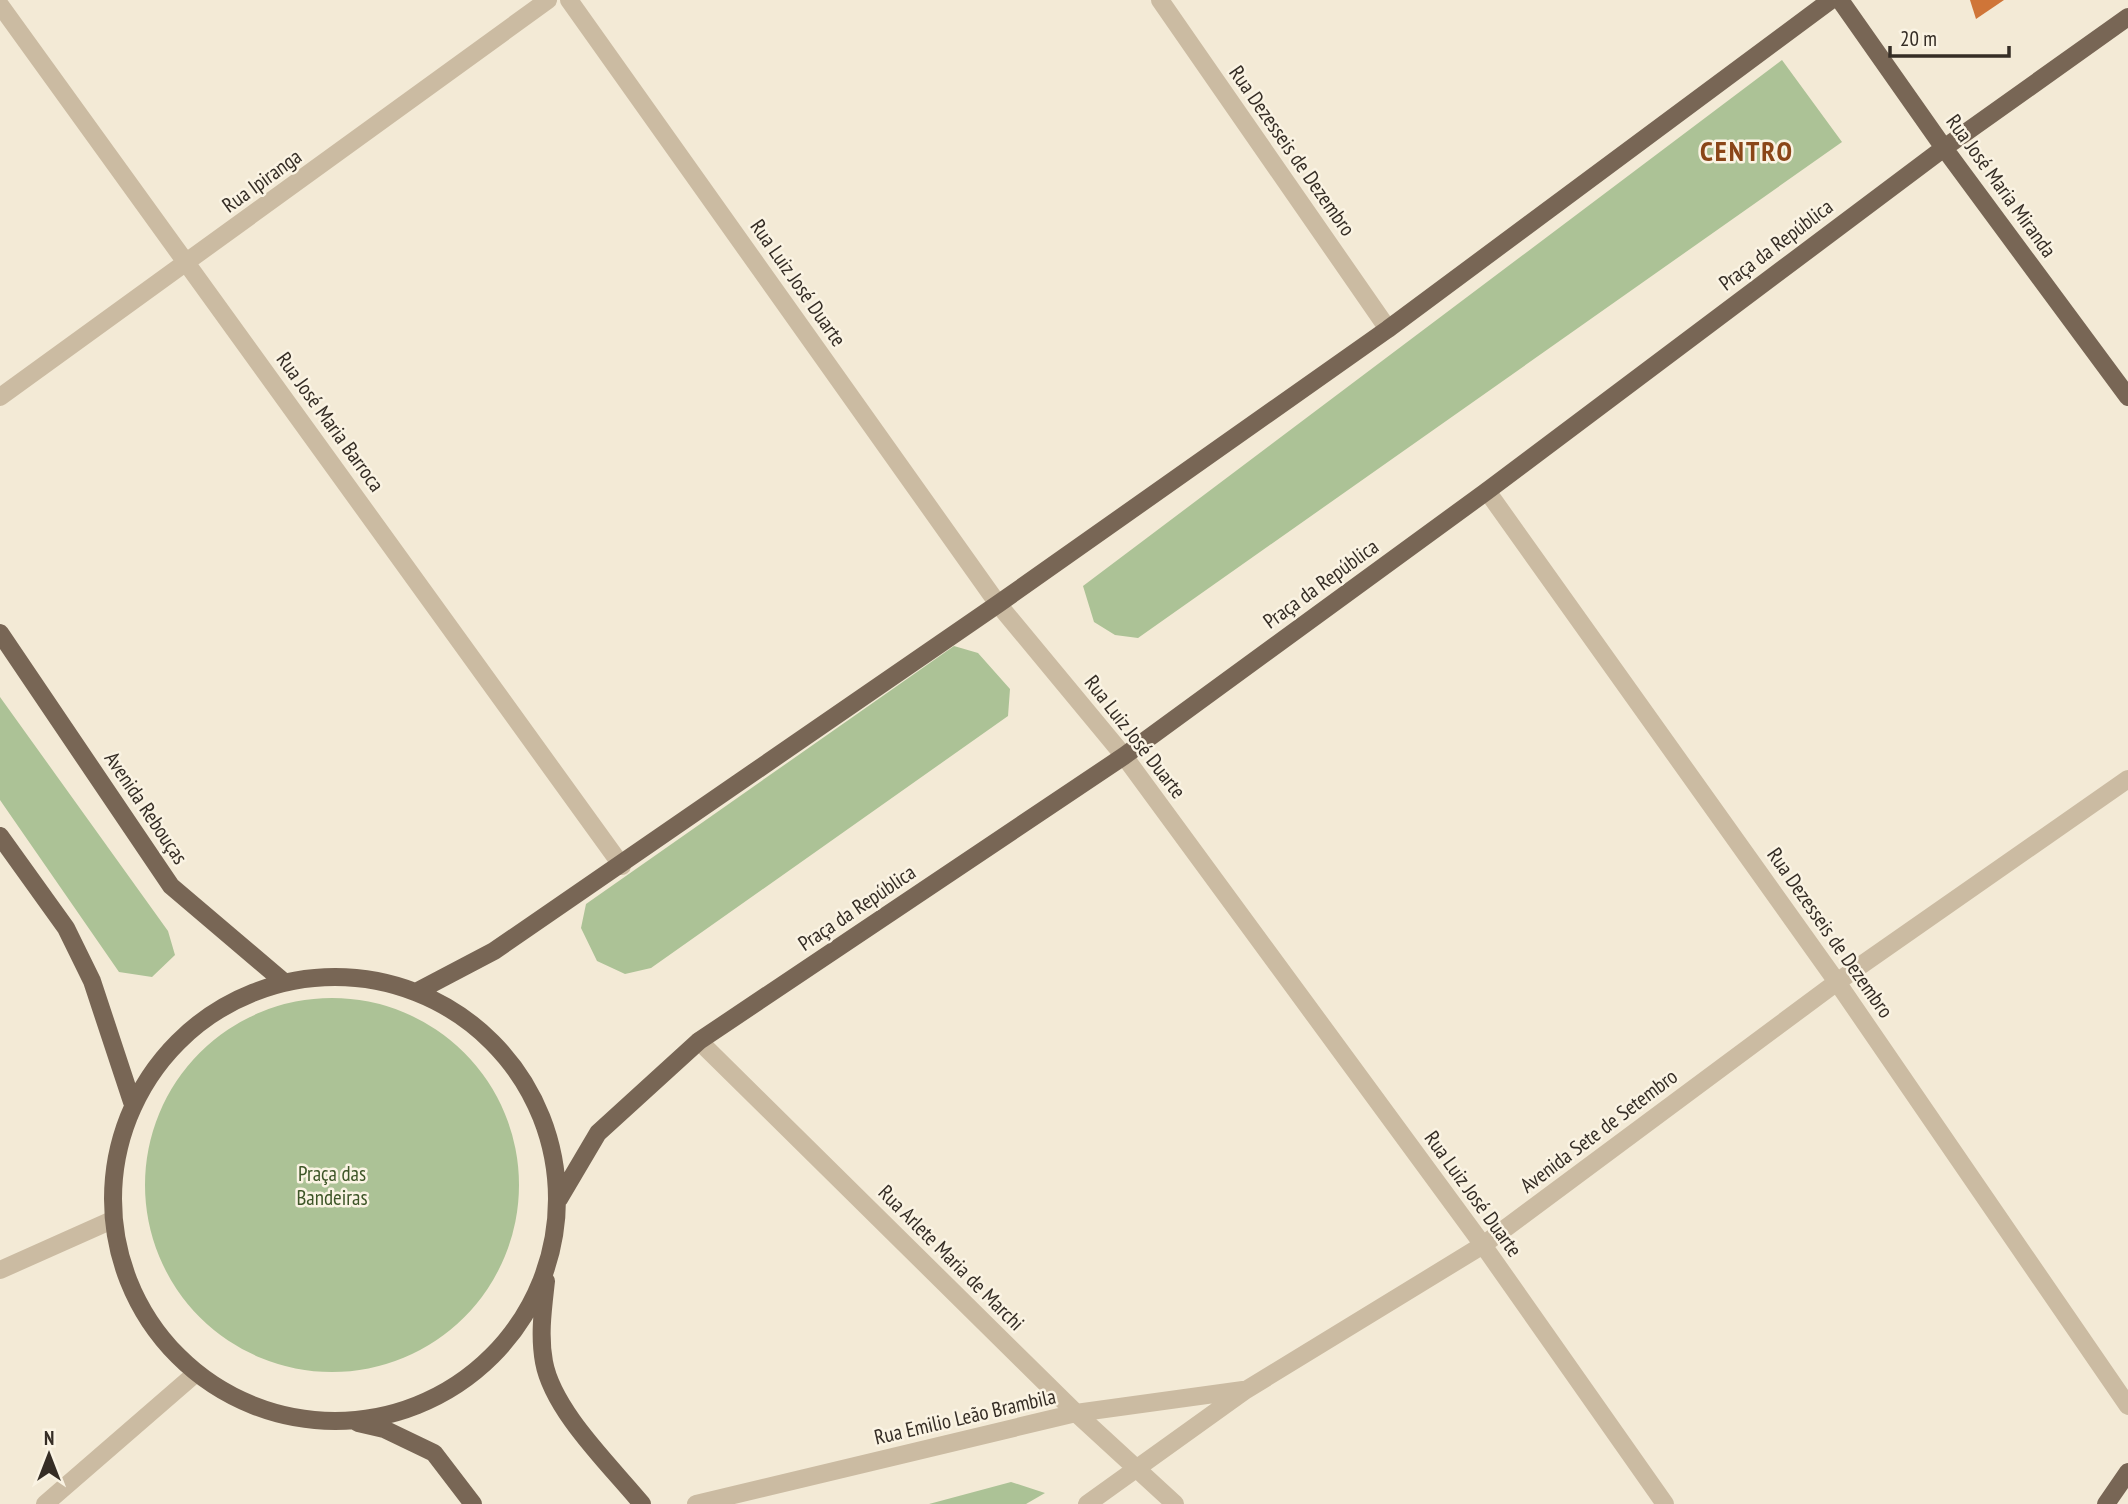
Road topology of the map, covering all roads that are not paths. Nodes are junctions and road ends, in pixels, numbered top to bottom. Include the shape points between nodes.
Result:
1 (548, 0) edge
2 (569, 0) edge
3 (1160, 0) edge
4 (1831, 0) edge
5 (1840, 0) edge
6 (0, 5) edge
7 (2128, 18) edge
8 (1944, 148) junction
9 (187, 264) junction
10 (1388, 329) junction
11 (0, 397) edge
12 (2128, 397) edge
13 (1487, 491) junction
14 (998, 604) junction
15 (0, 634) edge
16 (1124, 756) junction
17 (2128, 779) edge
18 (0, 836) edge
19 (622, 866) junction
20 (284, 982) junction
21 (1838, 982) junction
22 (416, 992) junction
23 (699, 1041) junction
24 (132, 1102) junction
25 (559, 1199) junction
26 (110, 1221) junction
27 (1483, 1245) junction
28 (0, 1270) edge
29 (547, 1270) junction
30 (195, 1374) junction
31 (1246, 1390) junction
32 (2128, 1406) edge
33 (1076, 1413) junction
34 (351, 1422) junction
35 (1138, 1467) junction
36 (2128, 1472) edge
37 (45, 1504) edge
38 (473, 1504) edge
39 (642, 1504) edge
40 (696, 1504) edge
41 (1087, 1504) edge
42 (1175, 1504) edge
43 (1665, 1504) edge
44 (2106, 1504) edge

1 - 9 street, Rua Ipiranga
2 - 14 street, Rua Luiz José Duarte
3 - 10 street, Rua Dezesseis de Dezembro
4 - 10 main road
5 - 8 main road, Rua José Maria Miranda
6 - 9 street, Rua José Maria Barroca
7 - 8 main road, Praça da República
8 - 12 main road, Rua José Maria Miranda
8 - 13 main road, Praça da República
9 - 11 street, Rua Ipiranga
9 - 19 street, Rua José Maria Barroca
10 - 14 main road
13 - 16 main road, Praça da República
13 - 21 street, Rua Dezesseis de Dezembro
14 - 16 street, Rua Luiz José Duarte
14 - 19 main road
15 - 20 main road, Avenida Rebouças via 171,886
16 - 23 main road, Praça da República
16 - 27 street, Rua Luiz José Duarte
17 - 21 street, Avenida Sete de Setembro
18 - 24 main road via 66,928 92,981
19 - 22 main road via 494,951
20 - 22 main road via 351,976
20 - 24 main road via 222,1005 170,1047
21 - 27 street, Avenida Sete de Setembro
21 - 32 street, Rua Dezesseis de Dezembro
22 - 25 main road via 474,1024 520,1073 549,1133
23 - 25 main road, Praça da República via 598,1133
23 - 33 street, Rua Arlete Maria de Marchi
24 - 26 main road via 113,1160
25 - 29 main road
26 - 28 street
26 - 30 main road via 154,1332
27 - 31 street, Avenida Sete de Setembro
27 - 43 street, Rua Luiz José Duarte
29 - 34 main road via 518,1328 472,1376 415,1407
29 - 39 main road via 541,1333 544,1364 558,1400
30 - 34 main road via 297,1420
30 - 37 street
31 - 33 street, Rua Emilio Leão Brambila
31 - 35 street, Avenida Sete de Setembro
33 - 35 street, Rua Arlete Maria de Marchi
33 - 40 street, Rua Emilio Leão Brambila
34 - 38 main road via 384,1429 435,1453
35 - 41 street, Avenida Sete de Setembro
35 - 42 street, Rua Arlete Maria de Marchi
36 - 44 main road

